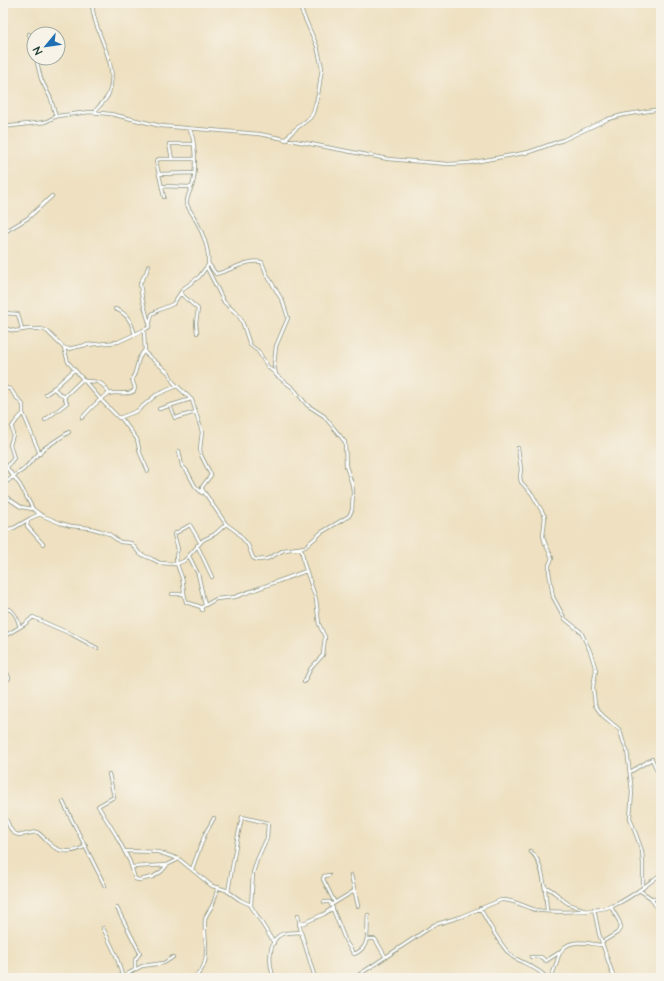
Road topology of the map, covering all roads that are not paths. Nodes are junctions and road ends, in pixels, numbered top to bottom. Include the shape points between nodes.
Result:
1 (92, 3) edge
2 (298, 3) edge
3 (38, 66) edge
4 (661, 109) edge
5 (95, 112) junction
6 (56, 117) junction
7 (3, 127) edge
8 (188, 128) junction
9 (285, 140) junction
10 (193, 144) junction
11 (172, 159) junction
12 (194, 159) junction
13 (194, 173) junction
14 (159, 174) junction
15 (162, 186) junction
16 (191, 187) junction
17 (52, 196) dead end
18 (164, 197) dead end
19 (3, 233) edge
20 (208, 262) junction
21 (149, 265) dead end
22 (207, 268) junction
23 (180, 293) junction
24 (115, 309) dead end
25 (3, 313) edge
26 (149, 324) junction
27 (3, 328) edge
28 (22, 329) junction
29 (144, 331) junction
30 (197, 333) dead end
31 (135, 335) junction
32 (63, 347) junction
33 (144, 350) junction
34 (74, 370) junction
35 (276, 375) junction
36 (84, 380) junction
37 (177, 386) junction
38 (3, 388) edge
39 (53, 388) junction
40 (46, 394) dead end
41 (110, 394) junction
42 (64, 397) junction
43 (191, 398) junction
44 (101, 400) junction
45 (170, 406) junction
46 (159, 409) dead end
47 (196, 412) junction
48 (23, 413) junction
49 (82, 418) dead end
50 (120, 418) junction
51 (45, 420) dead end
52 (69, 432) dead end
53 (518, 448) dead end
54 (179, 451) dead end
55 (40, 454) junction
56 (148, 471) dead end
57 (14, 476) junction
58 (3, 485) edge
59 (204, 494) junction
60 (3, 495) edge
61 (33, 509) junction
62 (40, 514) junction
63 (28, 520) junction
64 (226, 524) junction
65 (3, 530) edge
66 (200, 542) junction
67 (43, 544) dead end
68 (197, 546) junction
69 (300, 548) junction
70 (189, 556) junction
71 (176, 564) junction
72 (306, 571) junction
73 (212, 577) dead end
74 (184, 592) junction
75 (172, 594) dead end
76 (203, 607) junction
77 (3, 609) edge
78 (20, 627) junction
79 (3, 637) edge
80 (97, 648) dead end
81 (7, 673) dead end
82 (304, 682) dead end
83 (3, 684) edge
84 (630, 772) junction
85 (109, 774) dead end
86 (661, 780) edge
87 (63, 802) dead end
88 (3, 815) edge
89 (214, 818) dead end
90 (86, 846) junction
91 (124, 851) junction
92 (530, 851) dead end
93 (179, 859) junction
94 (167, 865) junction
95 (132, 867) junction
96 (192, 869) junction
97 (661, 874) edge
98 (329, 875) dead end
99 (351, 875) dead end
100 (105, 886) dead end
101 (218, 887) junction
102 (545, 887) junction
103 (643, 888) junction
104 (639, 890) junction
105 (354, 891) junction
106 (228, 892) junction
107 (651, 898) junction
108 (661, 899) edge
109 (324, 902) dead end
110 (335, 903) junction
111 (251, 905) junction
112 (358, 906) dead end
113 (611, 906) junction
114 (332, 907) junction
115 (117, 908) dead end
116 (480, 908) junction
117 (594, 909) junction
118 (584, 910) junction
119 (547, 911) junction
120 (298, 915) dead end
121 (368, 915) dead end
122 (661, 915) edge
123 (299, 925) junction
124 (104, 928) dead end
125 (301, 932) junction
126 (368, 939) junction
127 (274, 943) junction
128 (602, 944) junction
129 (560, 952) junction
130 (386, 956) junction
131 (173, 957) dead end
132 (531, 957) dead end
133 (135, 969) junction
134 (356, 977) edge
135 (123, 978) edge
136 (193, 978) edge
137 (274, 978) edge
138 (315, 978) edge
139 (548, 978) edge
140 (614, 978) edge

1 - 5 street via 112,78 109,93
2 - 9 street via 317,46 322,68 313,113
3 - 6 street
4 - 9 street via 608,119 563,140 529,152 469,163 394,160
5 - 6 street
5 - 8 street via 161,126
6 - 7 street via 45,122
8 - 9 street via 259,134
8 - 10 street
10 - 11 street via 169,144
10 - 12 street
11 - 12 street
11 - 14 street via 156,161
12 - 13 street
13 - 14 street
13 - 16 street
14 - 15 street
15 - 16 street
15 - 18 street
16 - 20 street via 188,205 202,235
17 - 19 street via 28,218
20 - 22 street
20 - 35 street via 216,274 242,265 262,262 283,302 288,318 276,346
21 - 26 street via 140,284
22 - 23 street
22 - 35 street via 224,302 242,321 250,344
23 - 26 street via 173,305 154,313
23 - 30 street via 198,309
24 - 31 street via 129,318
25 - 28 street via 18,314
26 - 29 street
27 - 28 street via 15,331
28 - 32 street via 45,330
29 - 31 street
29 - 33 street
31 - 32 street via 116,342 70,349
32 - 34 street via 67,360
33 - 37 street via 170,374
33 - 41 street via 132,380 134,392
34 - 36 street
34 - 39 street
35 - 69 street via 293,388 307,405 324,416 345,443 346,466 353,489 352,510 349,516
36 - 41 street via 100,383
36 - 42 street
36 - 44 street
37 - 43 street
37 - 50 street via 155,396 136,411
38 - 48 street via 13,391 23,404
39 - 40 street
39 - 42 street
41 - 44 street
42 - 51 street via 66,404
43 - 45 street
43 - 47 street
44 - 49 street
44 - 50 street
45 - 46 street
45 - 47 street via 175,418
47 - 59 street via 203,435 201,455 211,475 202,487
48 - 55 street
48 - 57 street via 12,429 10,445 14,458 7,468
50 - 56 street via 137,439
52 - 55 street
53 - 84 street via 521,482 532,494 544,515 543,536 552,558 549,572 553,597 565,619 581,632 590,651 596,672 593,687 595,705 603,716 620,730 627,750
54 - 59 street via 182,466 195,486
55 - 57 street
57 - 58 street
57 - 61 street
59 - 64 street
60 - 61 street via 22,508
61 - 62 street
62 - 63 street
62 - 71 street via 68,526 90,528 120,542 131,543 139,554 158,563
63 - 65 street via 14,528
63 - 67 street via 27,526
64 - 66 street via 216,534
64 - 69 street via 237,532 255,559 267,559 286,549
66 - 68 street
66 - 71 street via 190,525 174,534 178,550
68 - 70 street
68 - 73 street
69 - 72 street
70 - 71 street
70 - 76 street via 198,574
71 - 74 street
72 - 76 street via 235,597 216,599
72 - 82 street via 316,599 319,624 325,637 323,655 310,669
74 - 75 street
74 - 76 street via 186,602
77 - 78 street via 12,610
78 - 79 street
78 - 80 street via 34,617
81 - 83 street via 9,678
84 - 86 street via 652,759
84 - 103 street via 630,817 642,851
85 - 91 street via 114,797 98,806
87 - 90 street
88 - 90 street via 15,834 37,832 51,845 70,852
89 - 96 street
90 - 100 street
91 - 93 street via 158,852
91 - 95 street
92 - 102 street via 535,856 544,877
93 - 94 street
93 - 96 street
94 - 95 street
94 - 95 street via 153,877 138,880 135,879
96 - 101 street via 210,884
97 - 103 street
98 - 110 street via 323,879
99 - 105 street
101 - 106 street
101 - 136 street via 205,919 206,959 200,974
102 - 118 street via 553,890 569,904
102 - 119 street
103 - 104 street
104 - 107 street
104 - 113 street
105 - 110 street
105 - 112 street
106 - 111 street
106 - 111 street via 242,817 268,823 266,841 253,873
107 - 108 street
107 - 122 street
109 - 114 street via 329,901
110 - 114 street
111 - 127 street
113 - 117 street
113 - 128 street via 621,927
114 - 123 street via 324,914
114 - 126 street via 353,953 362,949
115 - 133 street via 140,952
116 - 119 street via 503,900
116 - 130 street via 434,925
116 - 139 street via 509,954
117 - 118 street
117 - 128 street
118 - 119 street
120 - 123 street
121 - 126 street
123 - 125 street
124 - 135 street
125 - 127 street via 283,934
125 - 138 street
126 - 130 street via 375,939
127 - 137 street via 271,960
128 - 129 street via 576,942
128 - 140 street
129 - 132 street via 546,961 541,957
129 - 139 street via 558,963
130 - 134 street
131 - 133 street via 164,963
133 - 135 street

